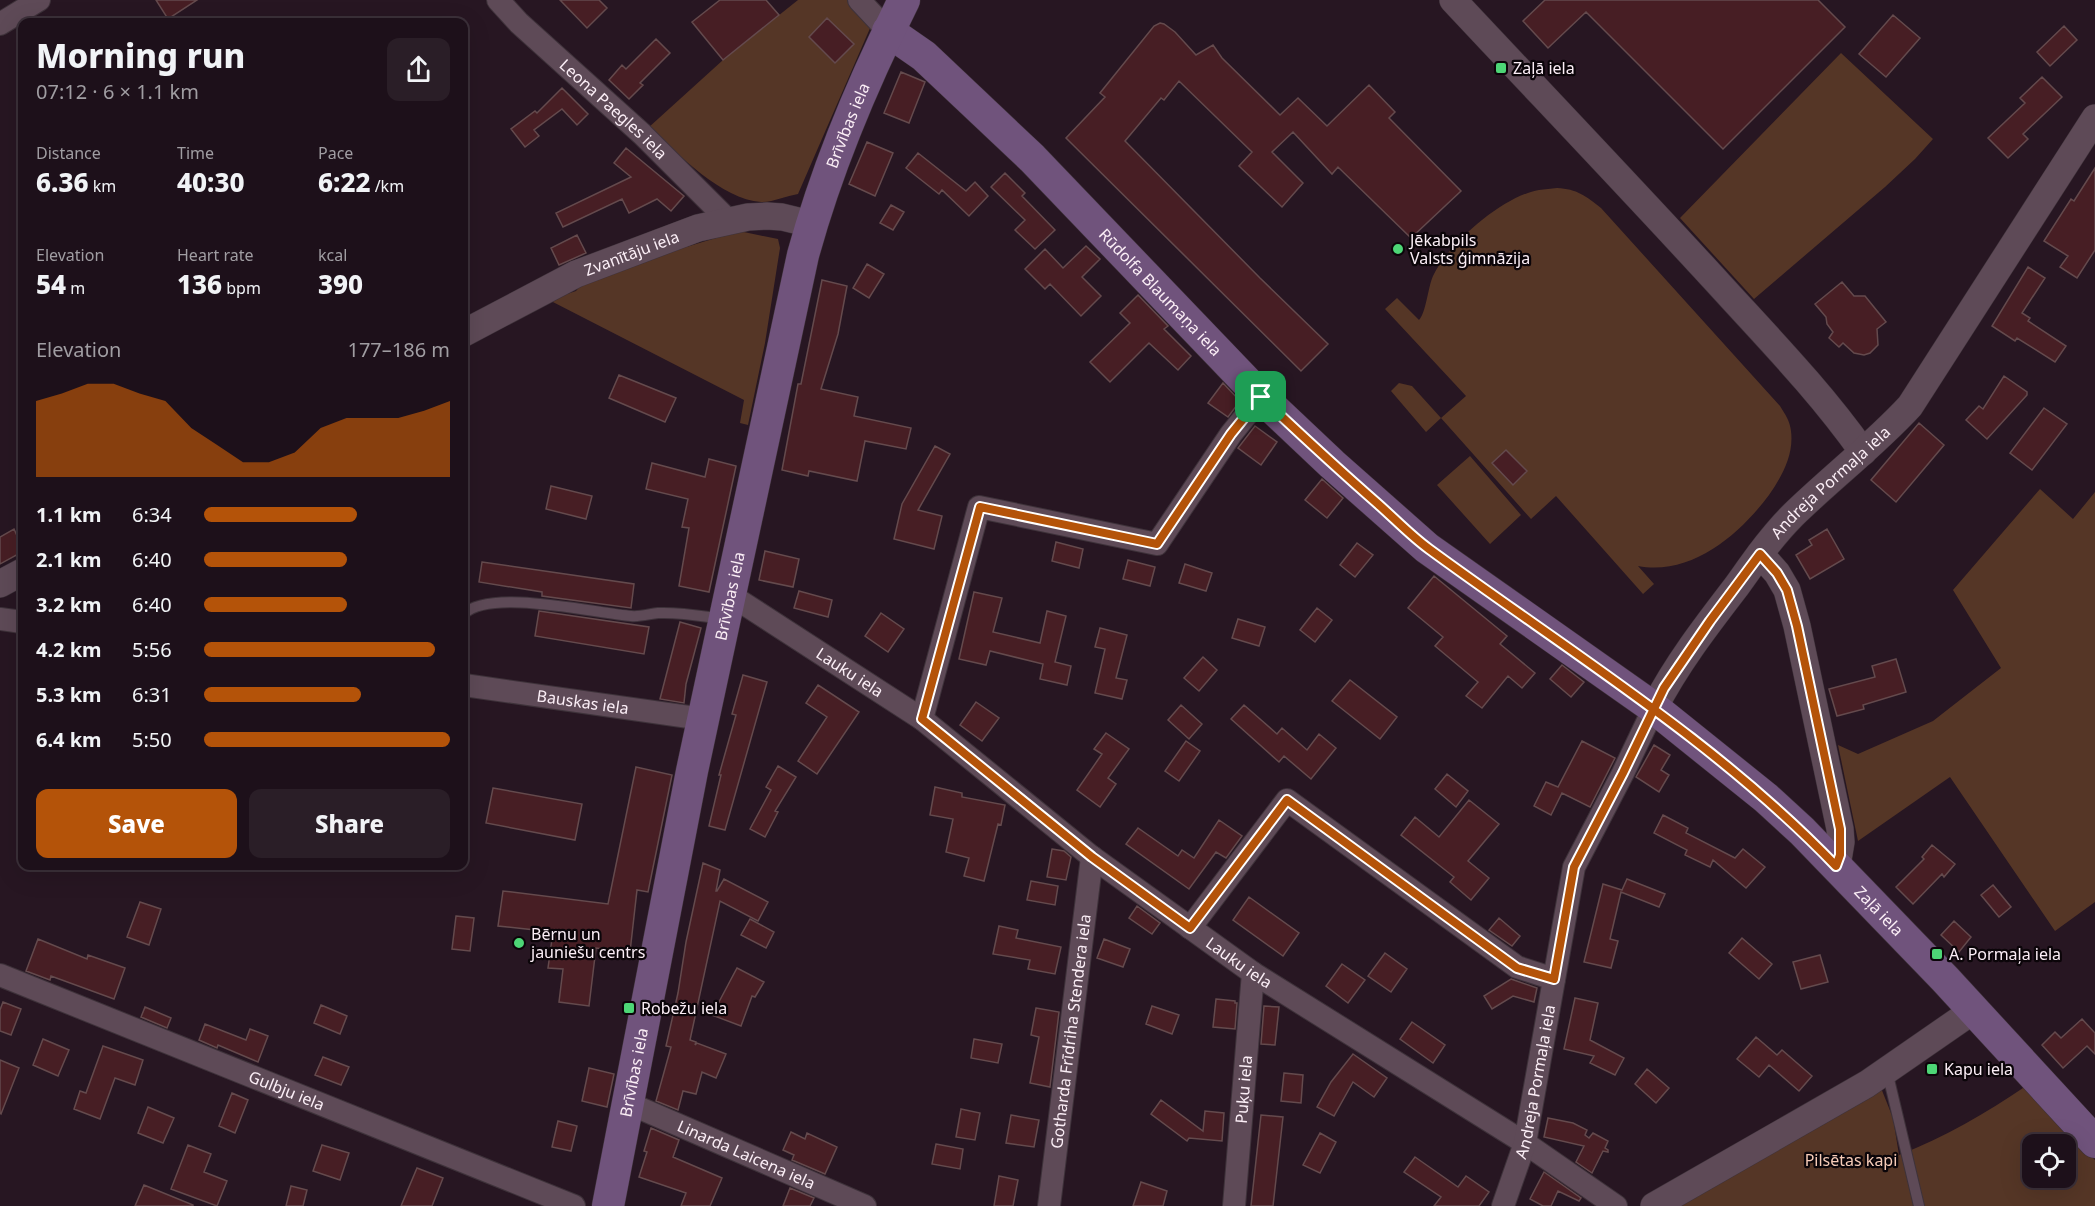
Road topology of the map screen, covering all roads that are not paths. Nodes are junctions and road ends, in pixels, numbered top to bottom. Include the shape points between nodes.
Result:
1 (39, 0) edge
2 (498, 0) edge
3 (859, 0) edge
4 (904, 0) edge
5 (1453, 0) edge
6 (0, 24) edge
7 (888, 31) junction
8 (2095, 118) edge
9 (729, 220) junction
10 (811, 224) junction
11 (468, 331) edge
12 (1261, 397) junction
13 (1863, 452) junction
14 (1760, 554) junction
15 (18, 574) edge
16 (0, 584) edge
17 (726, 607) junction
18 (468, 611) edge
19 (0, 619) edge
20 (18, 621) edge
21 (468, 686) edge
22 (1654, 708) junction
23 (703, 719) junction
24 (922, 719) junction
25 (1092, 857) junction
26 (1836, 866) junction
27 (1190, 928) junction
28 (1253, 973) junction
29 (0, 975) edge
30 (1554, 979) junction
31 (1974, 1010) junction
32 (1887, 1070) junction
33 (628, 1103) junction
34 (2095, 1142) edge
35 (1524, 1143) junction
36 (574, 1206) edge
37 (608, 1206) edge
38 (864, 1206) edge
39 (1049, 1206) edge
40 (1234, 1206) edge
41 (1503, 1206) edge
42 (1616, 1206) edge
43 (1654, 1206) edge
44 (1919, 1206) edge

1 - 6 street
2 - 9 street, Leona Paegles iela
3 - 7 street, Rūdolfa Blaumaņa iela
4 - 7 main road, Brīvības iela
5 - 13 street via 1706,279 1832,410
7 - 10 main road, Brīvības iela via 822,187
7 - 12 main road, Rūdolfa Blaumaņa iela via 924,56 1032,158
8 - 13 street, Andreja Pormaļa iela via 1910,406
9 - 10 street, Zvanītāju iela via 767,216
9 - 11 street, Zvanītāju iela via 576,274
10 - 17 main road, Brīvības iela
12 - 22 main road, Rūdolfa Blaumaņa iela via 1427,548
12 - 24 street via 1231,434 1157,544 980,507
13 - 14 street, Andreja Pormaļa iela via 1793,514
14 - 22 street, Andreja Pormaļa iela via 1710,621
14 - 26 street via 1787,590 1797,626 1840,829
15 - 16 street
17 - 18 lane via 631,616 541,603 487,603
17 - 23 main road, Brīvības iela
17 - 24 street, Lauku iela
19 - 20 street
21 - 23 street, Bauskas iela
22 - 26 main road, Rūdolfa Blaumaņa iela via 1766,798
22 - 30 street, Andreja Pormaļa iela via 1574,867
23 - 33 main road, Brīvības iela
24 - 25 street, Lauku iela
25 - 27 street, Lauku iela
25 - 39 street, Gotharda Frīdriha Stendera iela
26 - 31 main road, Zaļā iela
27 - 28 street, Lauku iela
27 - 30 street via 1287,800 1517,968
28 - 35 street, Lauku iela
28 - 40 street, Puķu iela
29 - 36 street, Gulbju iela
30 - 35 street, Andreja Pormaļa iela
31 - 32 street
31 - 34 main road, Zaļā iela
32 - 43 street
32 - 44 lane
33 - 37 main road, Brīvības iela
33 - 38 street, Linarda Laicena iela
35 - 41 street, Andreja Pormaļa iela
35 - 42 street, Lauku iela

